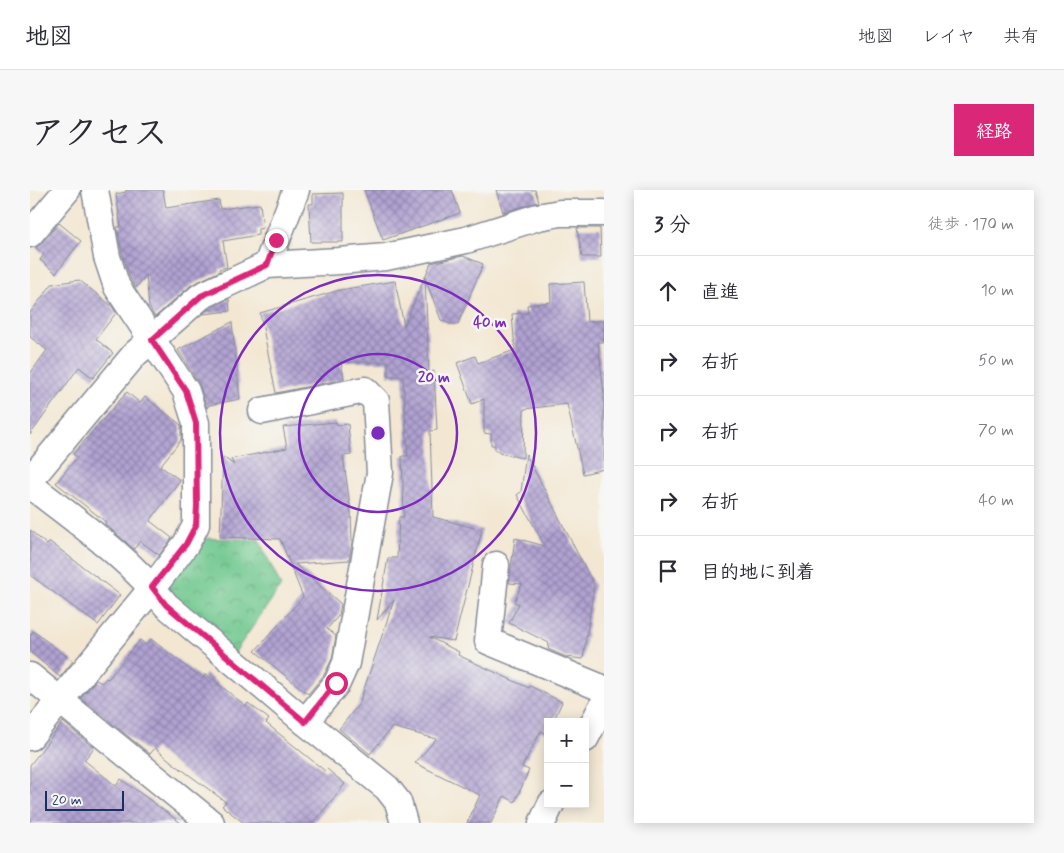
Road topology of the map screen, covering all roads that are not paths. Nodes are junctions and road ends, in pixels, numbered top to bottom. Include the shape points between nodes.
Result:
1 (67, 190) edge
2 (95, 190) edge
3 (296, 190) edge
4 (604, 213) edge
5 (30, 234) edge
6 (267, 265) junction
7 (152, 340) junction
8 (262, 411) dead end
9 (30, 480) edge
10 (30, 485) edge
11 (496, 565) dead end
12 (152, 587) junction
13 (30, 676) edge
14 (604, 689) edge
15 (60, 700) junction
16 (604, 703) edge
17 (305, 722) junction
18 (589, 731) edge
19 (30, 737) edge
20 (549, 808) edge
21 (211, 823) edge
22 (404, 823) edge
23 (542, 823) edge

1 - 5 street
2 - 7 street via 107,257 117,287
3 - 6 street
4 - 6 street via 560,213 538,217 466,240 386,257
6 - 7 street via 201,296
7 - 9 street via 135,354
7 - 12 street via 186,391 196,423 197,506 196,525 186,544
8 - 17 street via 365,390 376,401 380,473 346,663 336,683
10 - 12 street via 133,566
11 - 14 street via 488,641
12 - 15 street
12 - 17 street via 166,605
13 - 15 street
15 - 19 street
15 - 21 street
16 - 18 street
17 - 22 street via 387,788 398,802
20 - 23 street

